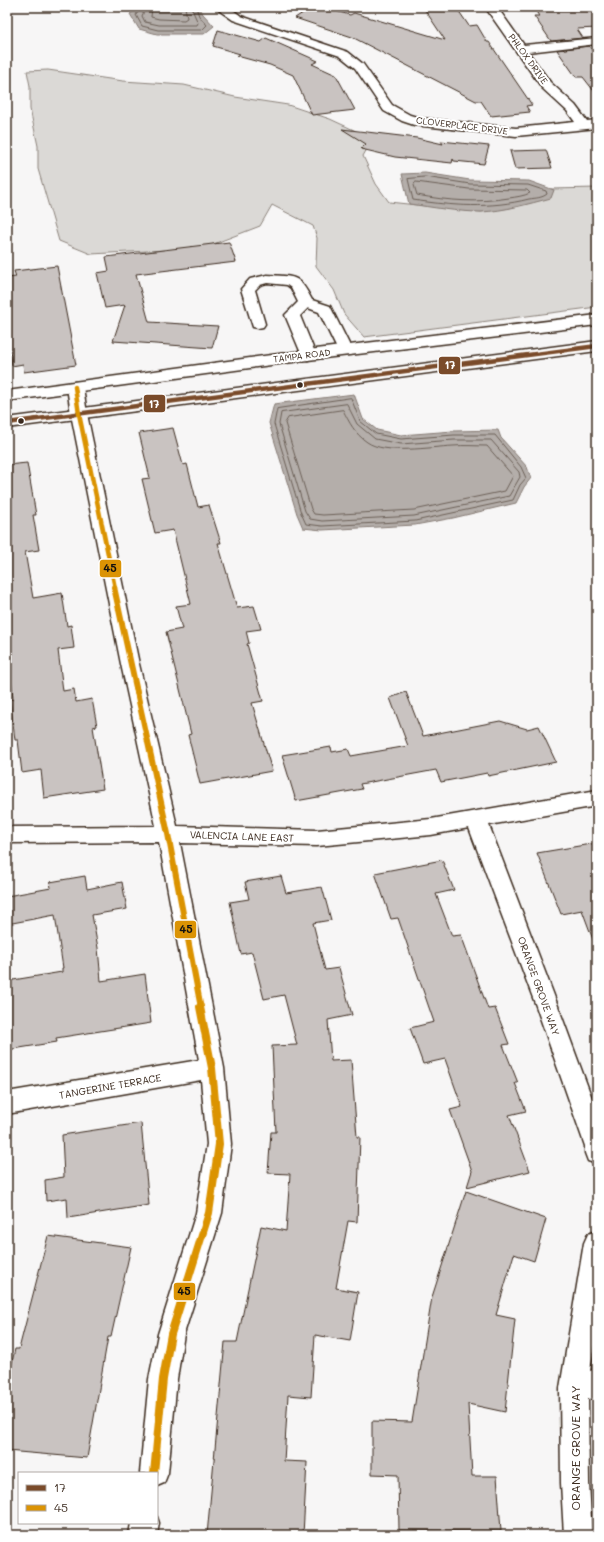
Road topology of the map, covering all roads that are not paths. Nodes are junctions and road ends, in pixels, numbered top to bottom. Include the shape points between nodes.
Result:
1 (223, 7) edge
2 (491, 7) edge
3 (597, 41) edge
4 (520, 49) junction
5 (597, 124) edge
6 (584, 126) junction
7 (306, 303) junction
8 (597, 320) edge
9 (258, 324) dead end
10 (597, 346) edge
11 (344, 350) junction
12 (308, 355) junction
13 (75, 387) junction
14 (7, 396) edge
15 (79, 414) junction
16 (7, 423) edge
17 (597, 798) edge
18 (476, 819) junction
19 (168, 834) junction
20 (7, 835) edge
21 (212, 1068) junction
22 (7, 1104) edge
23 (597, 1153) edge
24 (597, 1243) edge
25 (586, 1386) edge
26 (154, 1472) edge
27 (145, 1524) edge
28 (143, 1535) edge
29 (578, 1535) edge

1 - 6 street, CLOVERPLACE DRIVE via 238,18 344,54 359,66 388,108 418,122 516,132
2 - 4 street, PHLOX DRIVE
3 - 4 street
4 - 6 street, PHLOX DRIVE via 546,85 571,108
5 - 6 street, CLOVERPLACE DRIVE
7 - 9 street via 297,285 290,280 266,279 255,282 248,289
7 - 11 street via 325,309
7 - 12 street via 292,315
8 - 11 main road, TAMPA ROAD
10 - 15 main road
11 - 12 main road, TAMPA ROAD
12 - 13 main road, TAMPA ROAD
13 - 14 main road, TAMPA ROAD
13 - 15 street
15 - 16 main road
15 - 19 street
17 - 18 street, VALENCIA LANE EAST
18 - 19 street, VALENCIA LANE EAST via 431,827 317,838
18 - 23 street, ORANGE GROVE WAY via 549,1013 597,1146
19 - 20 street, VALENCIA LANE EAST
19 - 21 street
21 - 22 street, TANGERINE TERRACE
21 - 26 street via 219,1144 209,1213 171,1334 163,1379
24 - 25 street, ORANGE GROVE WAY
25 - 29 street, ORANGE GROVE WAY via 575,1484
27 - 28 street

